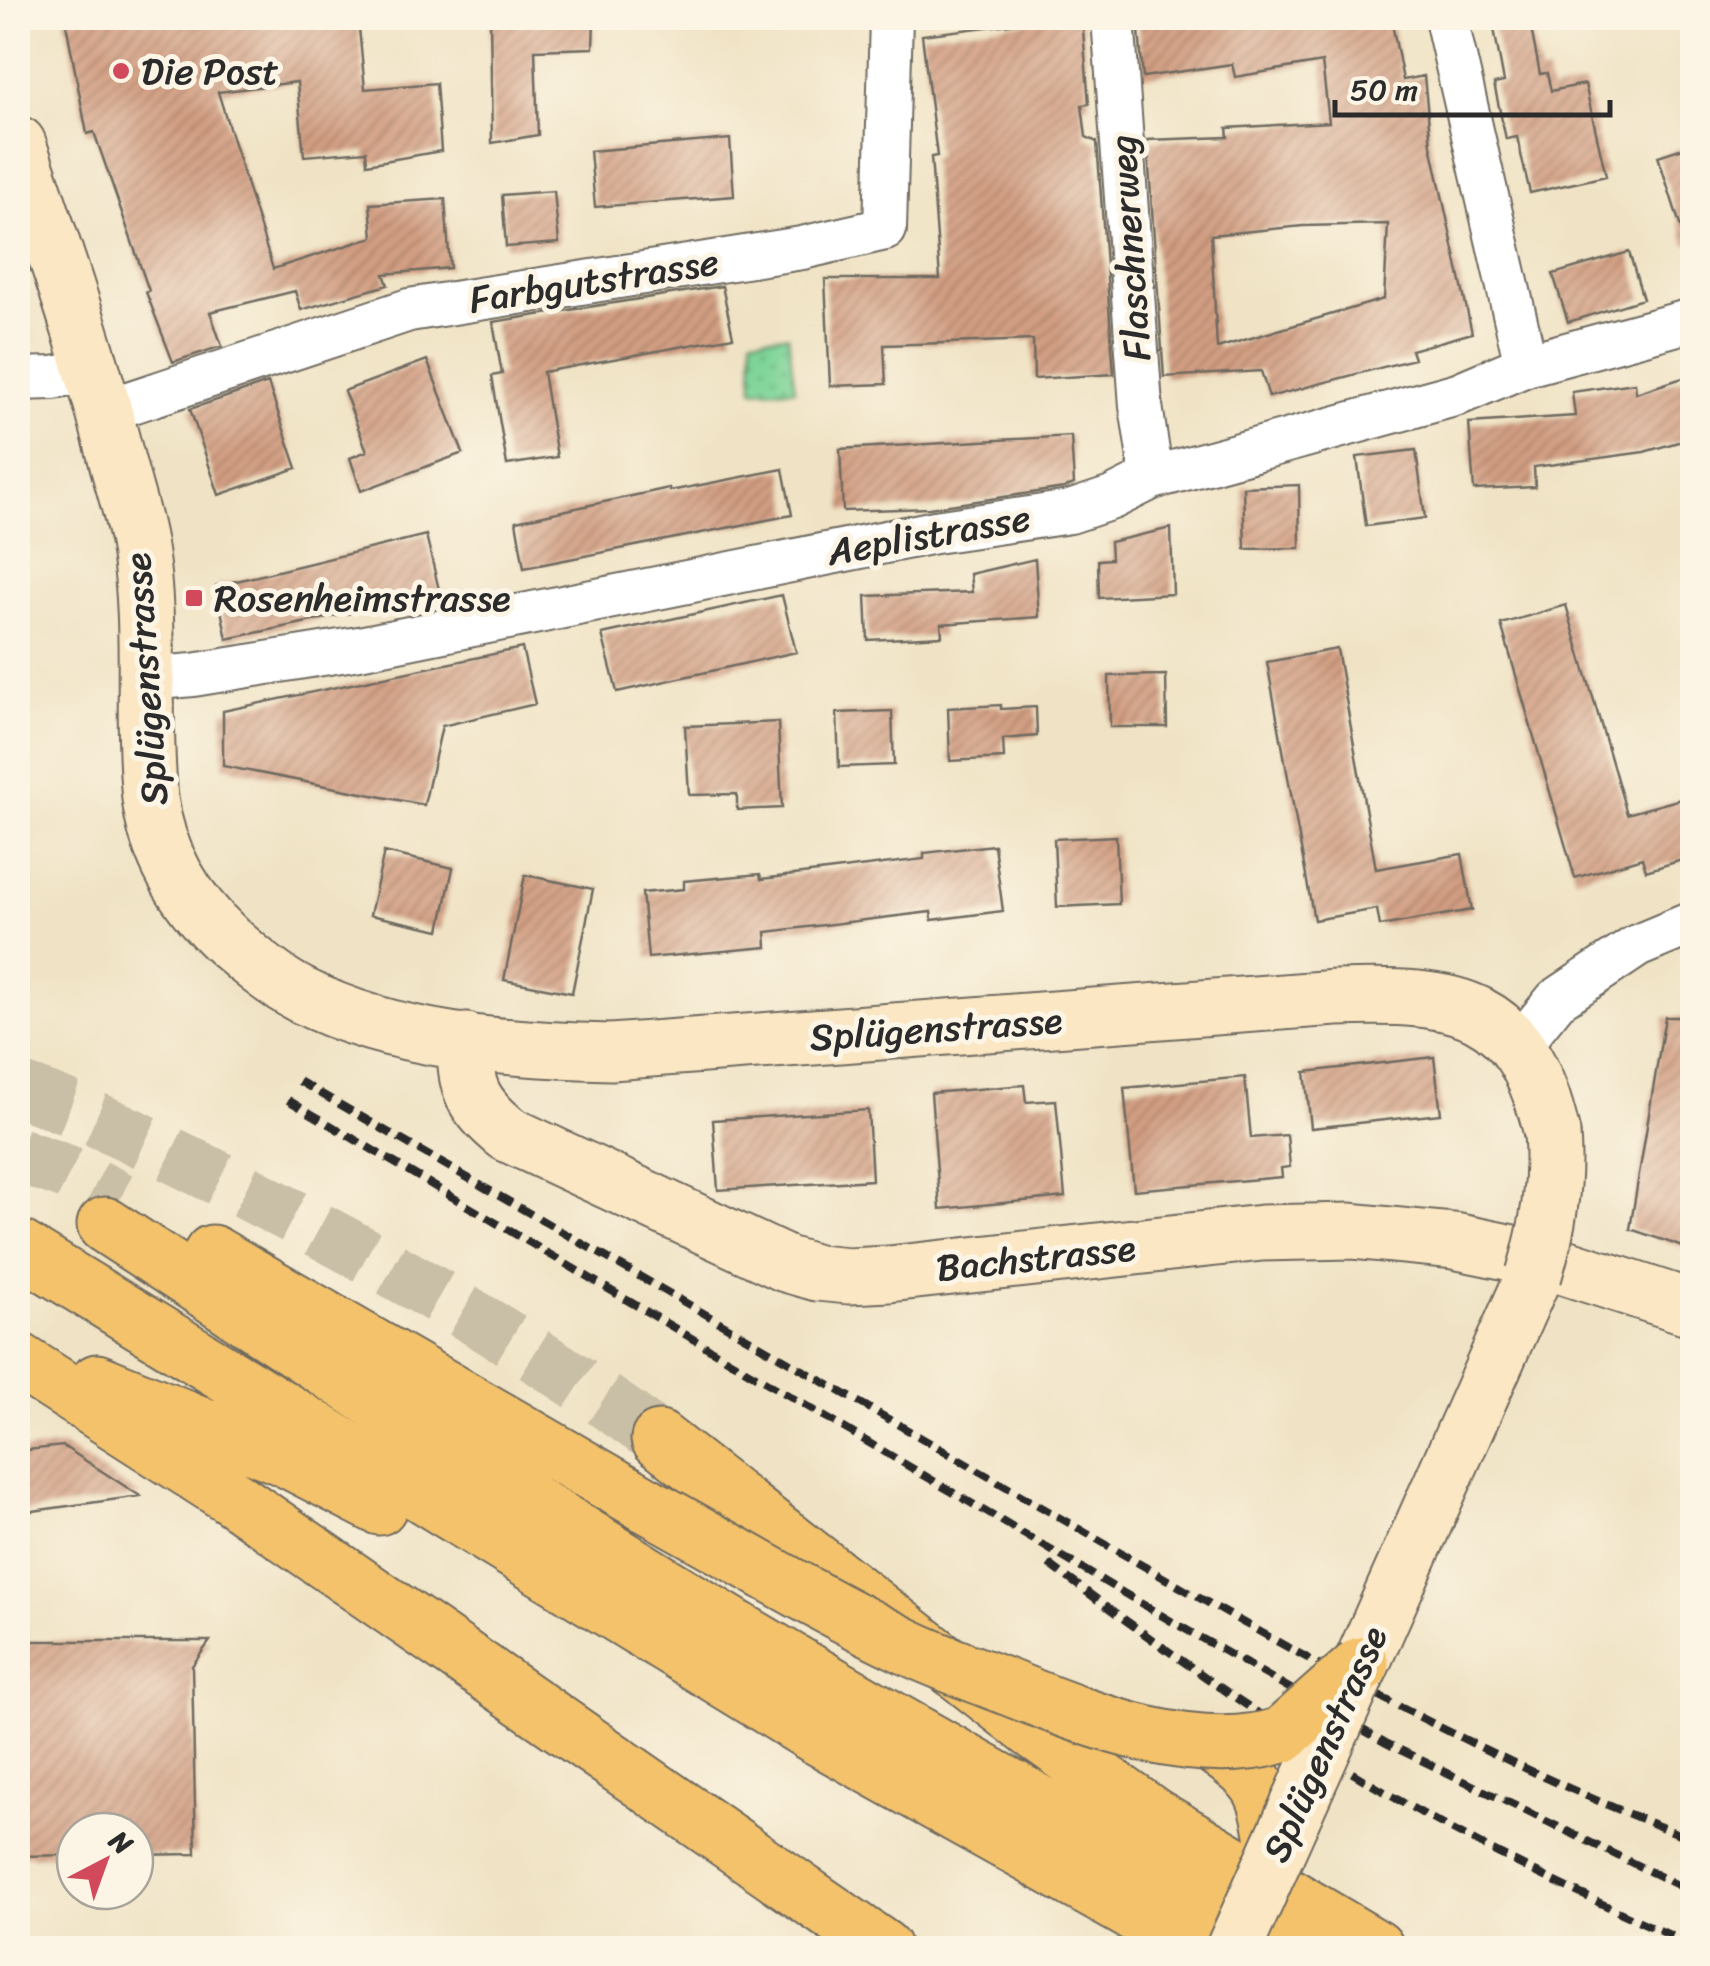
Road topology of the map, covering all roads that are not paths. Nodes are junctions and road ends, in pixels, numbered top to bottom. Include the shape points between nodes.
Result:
1 (891, 18) edge
2 (1114, 18) edge
3 (1446, 18) edge
4 (18, 144) edge
5 (1692, 320) edge
6 (1526, 365) junction
7 (18, 379) edge
8 (100, 391) junction
9 (1152, 478) junction
10 (147, 679) junction
11 (1692, 923) edge
12 (466, 1041) junction
13 (1518, 1047) junction
14 (18, 1246) edge
15 (1692, 1308) edge
16 (18, 1358) edge
17 (659, 1438) tunnel mouth
18 (1362, 1666) junction
19 (816, 1736) junction
20 (1211, 1744) junction
21 (679, 1807) junction
22 (1276, 1853) junction
23 (856, 1948) edge
24 (883, 1948) edge
25 (1196, 1948) edge
26 (1234, 1948) edge
27 (1303, 1948) edge
28 (1376, 1948) edge

1 - 8 street, Farbgutstrasse via 885,229 410,310
2 - 9 street, Flaschnerweg
3 - 6 street
4 - 8 main road, Splügenstrasse
5 - 6 street, Aeplistrasse
6 - 9 street, Aeplistrasse via 1458,394
7 - 8 street via 54,378
8 - 10 main road, Splügenstrasse via 138,542
9 - 10 street, Aeplistrasse via 1070,512 934,532 358,648
10 - 12 main road, Splügenstrasse via 156,826 182,890 206,921 298,994 398,1029
11 - 13 street via 1637,946 1556,1000
12 - 13 main road, Splügenstrasse via 611,1052 1408,996 1458,1006 1502,1029
12 - 15 main road, Bachstrasse via 474,1100 508,1134 735,1242 817,1272 889,1274 1262,1233 1351,1231 1537,1258
13 - 18 main road, Splügenstrasse, bridge via 1540,1087 1554,1160 1534,1275
14 - 19 highway
16 - 19 highway via 286,1458
16 - 21 highway
17 - 28 highway via 1032,1730 1155,1817
18 - 20 highway, bridge via 1282,1735
18 - 22 main road, Splügenstrasse, bridge
19 - 25 highway
20 - 22 highway via 1259,1782
20 - 27 highway, bridge via 1084,1717 903,1645 112,1212 480,1470 1032,1800
21 - 23 highway
21 - 24 highway
22 - 26 main road, Splügenstrasse, bridge

